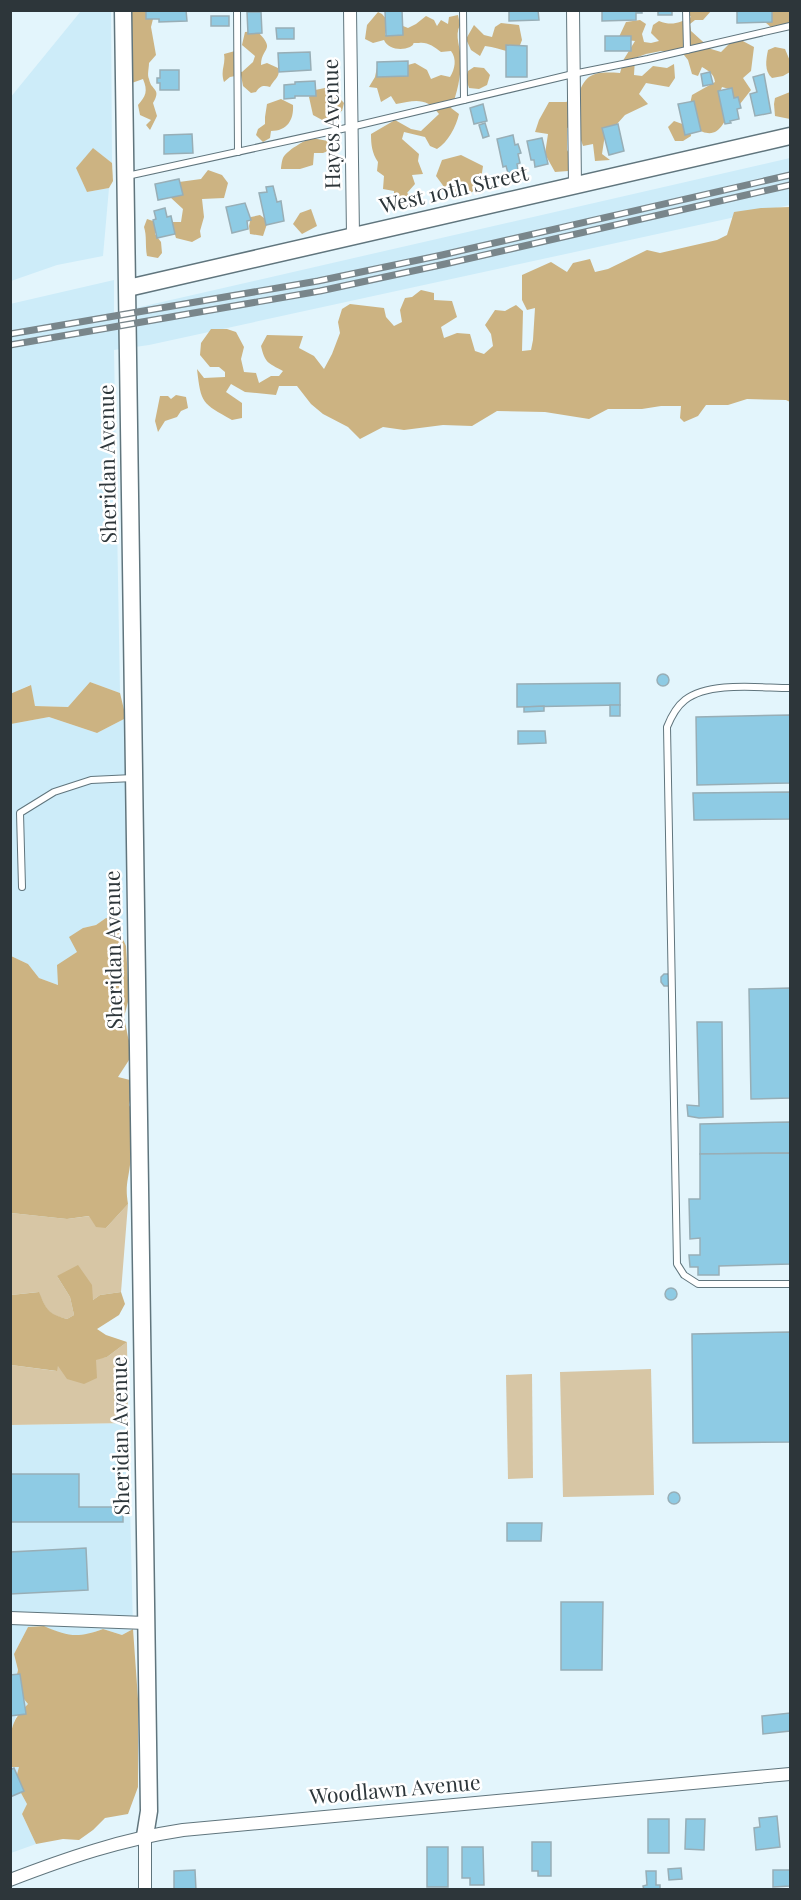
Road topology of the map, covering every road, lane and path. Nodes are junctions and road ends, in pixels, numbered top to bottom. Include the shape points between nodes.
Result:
1 (123, 10) edge
2 (237, 10) edge
3 (350, 10) edge
4 (463, 10) edge
5 (573, 10) edge
6 (686, 10) edge
7 (790, 26) edge
8 (687, 50) junction
9 (573, 74) junction
10 (464, 100) junction
11 (351, 127) junction
12 (790, 136) edge
13 (238, 152) junction
14 (126, 177) junction
15 (575, 186) junction
16 (353, 236) junction
17 (128, 288) junction
18 (790, 688) edge
19 (135, 778) junction
20 (22, 887) dead end
21 (790, 1284) edge
22 (10, 1618) edge
23 (146, 1623) junction
24 (790, 1774) edge
25 (145, 1836) junction
26 (10, 1880) edge
27 (145, 1890) edge

1 - 14 street, Sheridan Avenue
2 - 13 lane
3 - 11 street, Hayes Avenue
4 - 10 lane
5 - 9 street
6 - 8 lane
7 - 8 lane
8 - 9 lane
9 - 10 lane
9 - 15 street
10 - 11 lane
11 - 13 lane
11 - 16 street, Hayes Avenue
12 - 15 street, West 10th Street
13 - 14 lane
14 - 17 street, Sheridan Avenue
15 - 16 street, West 10th Street
16 - 17 street, West 10th Street
17 - 19 street, Sheridan Avenue
18 - 21 lane via 704,691 686,700 673,713 667,727 677,1264 684,1275 698,1284
19 - 20 lane via 91,780 54,792 20,813
19 - 23 street, Sheridan Avenue
22 - 23 street
23 - 25 street, Sheridan Avenue via 149,1811
24 - 25 street, Woodlawn Avenue
25 - 26 street, Woodlawn Avenue
25 - 27 street, Sheridan Avenue

